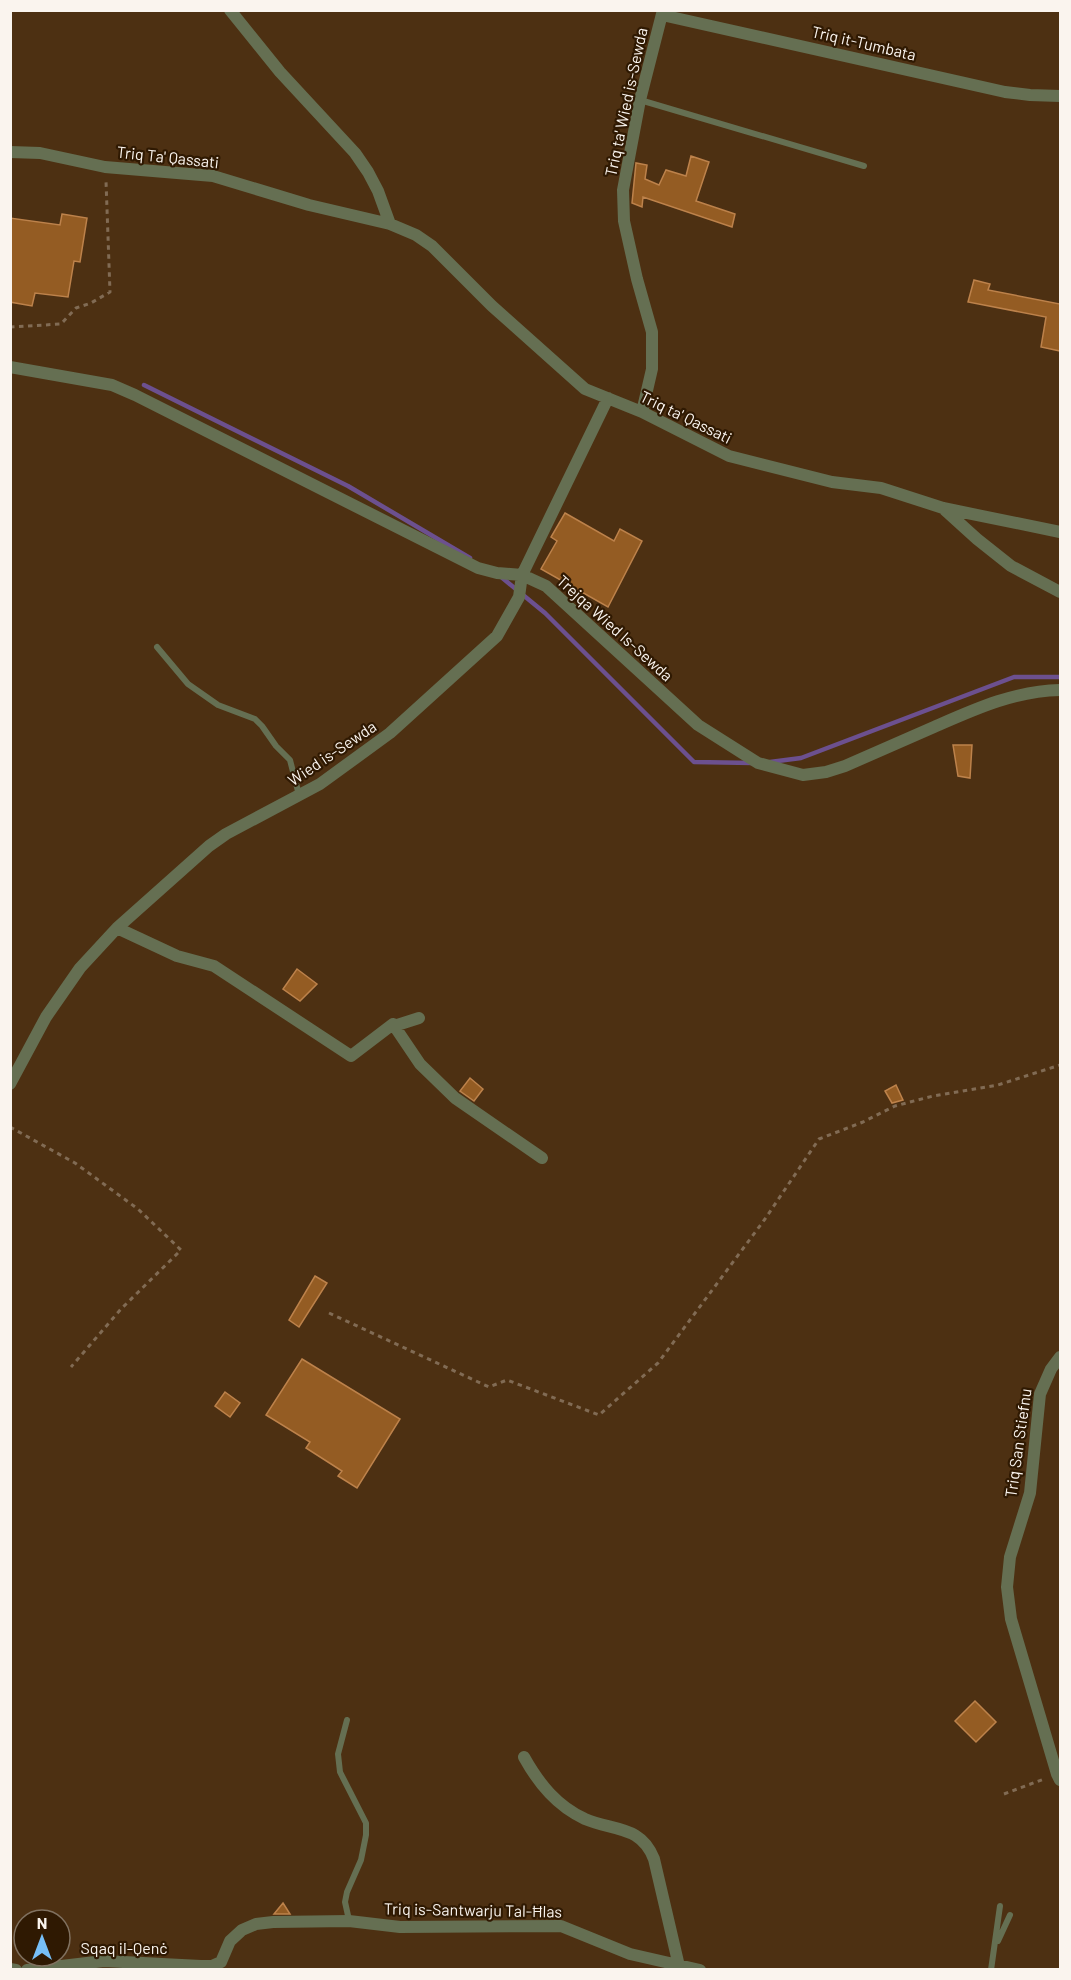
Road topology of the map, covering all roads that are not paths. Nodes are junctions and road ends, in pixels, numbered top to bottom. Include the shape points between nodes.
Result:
1 (230, 10) edge
2 (663, 13) edge
3 (1060, 96) edge
4 (640, 100) junction
5 (10, 152) edge
6 (864, 166) dead end
7 (390, 224) junction
8 (10, 367) edge
9 (608, 398) junction
10 (642, 412) junction
11 (944, 508) junction
12 (1060, 532) edge
13 (522, 575) junction
14 (1060, 592) edge
15 (156, 647) dead end
16 (1060, 690) edge
17 (299, 796) junction
18 (117, 928) junction
19 (419, 1018) dead end
20 (394, 1026) junction
21 (10, 1084) edge
22 (542, 1158) dead end
23 (1060, 1357) edge
24 (346, 1720) dead end
25 (524, 1757) dead end
26 (1059, 1777) edge
27 (1000, 1906) dead end
28 (1010, 1915) dead end
29 (349, 1921) junction
30 (995, 1947) junction
31 (223, 1966) edge
32 (679, 1966) junction
33 (10, 1969) edge
34 (16, 1970) edge
35 (27, 1970) edge
36 (700, 1970) edge
37 (991, 1970) edge

1 - 7 street via 280,72 356,153
2 - 3 street, Triq it-Tumbata via 1011,93
2 - 4 street, Triq ta' Wied is-Sewda
4 - 6 lane
4 - 10 street, Triq ta' Wied is-Sewda via 623,190 624,221 652,332 652,369
5 - 7 street, Triq Ta' Qassati via 40,153 105,167 213,176 309,206
7 - 9 street, Triq ta' Qassati via 432,246 585,389
8 - 13 street, Trejqa Wied Is-Sewda via 120,388 478,568
9 - 10 street, Triq ta' Qassati
9 - 13 street, Wied is-Sewda
10 - 11 street, Triq ta' Qassati via 729,456 832,482 881,488
11 - 12 street, Triq ta' Qassati
11 - 14 street via 1011,566
13 - 16 street, Trejqa Wied Is-Sewda via 546,586 698,725 758,763 803,775 845,766 981,706 1012,696
13 - 17 street, Wied is-Sewda via 519,597 497,636 390,733
15 - 17 lane via 188,684 218,705 255,719 262,726 290,760
17 - 18 street, Wied is-Sewda via 209,846
18 - 20 street via 177,956 214,966 351,1056
18 - 21 street, Wied is-Sewda via 80,968 46,1017
19 - 20 street
20 - 22 street via 420,1064 455,1098
23 - 26 street, Triq San Stiefnu via 1040,1394 1030,1493 1010,1557 1007,1587 1011,1619
24 - 29 lane via 338,1764 366,1823 361,1860 346,1892
25 - 32 street via 537,1780 557,1801 584,1818 632,1833 646,1844 654,1859
27 - 30 lane
28 - 30 lane
29 - 31 street, Triq is-Santwarju Tal-Ħlas via 256,1924 230,1941
29 - 32 street, Triq is-Santwarju Tal-Ħlas via 400,1927 561,1926 630,1954
30 - 37 lane
31 - 35 street, Sqaq il-Qenċ via 95,1961
32 - 36 street, Triq is-Santwarju Tal-Ħlas
33 - 34 street

